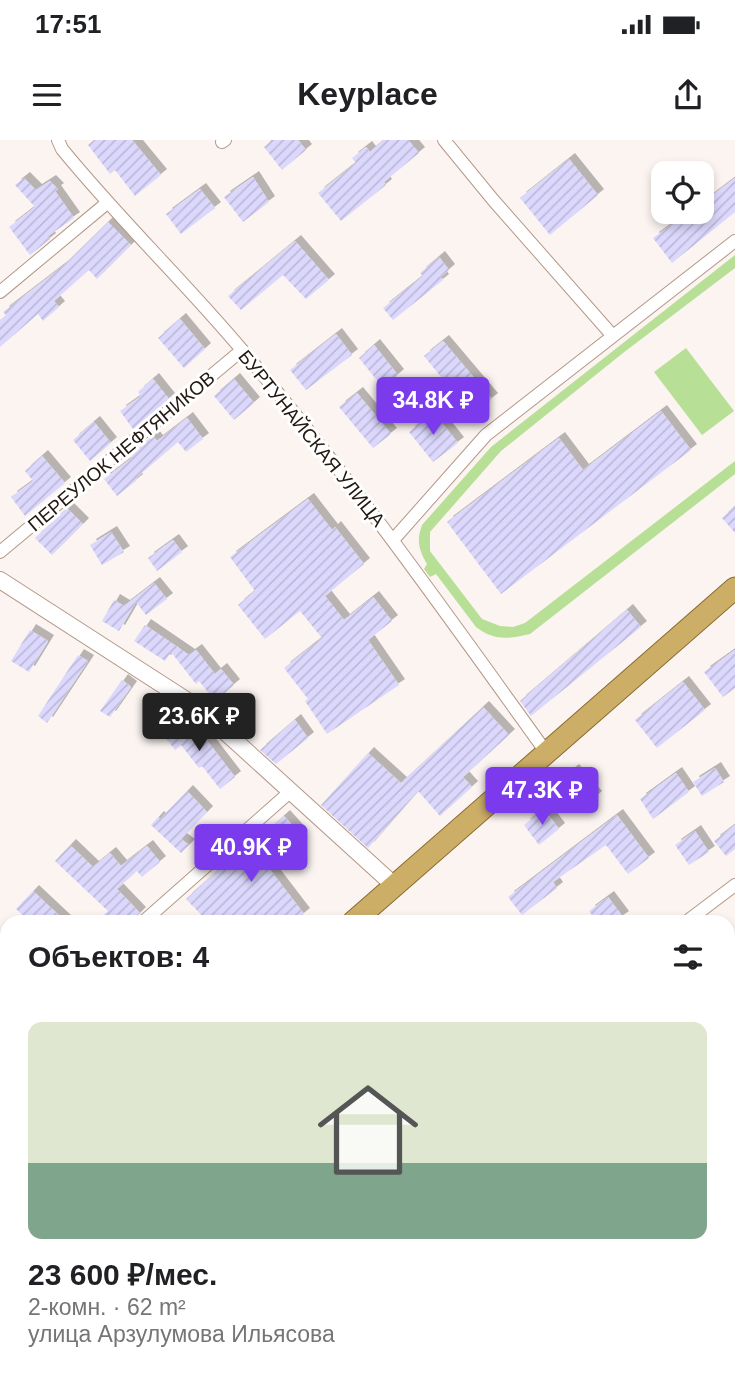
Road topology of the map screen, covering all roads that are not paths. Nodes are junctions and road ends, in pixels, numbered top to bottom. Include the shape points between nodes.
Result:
1 (58, 140) edge
2 (444, 140) edge
3 (107, 204) junction
4 (735, 241) edge
5 (0, 292) edge
6 (612, 335) junction
7 (242, 350) junction
8 (393, 540) junction
9 (0, 552) edge
10 (0, 580) edge
11 (735, 588) edge
12 (546, 752) junction
13 (291, 792) junction
14 (735, 885) edge
15 (396, 887) junction
16 (151, 915) edge
17 (368, 915) edge
18 (695, 915) edge

1 - 3 street, БУРТУНАЙСКАЯ УЛИЦА
2 - 6 street
3 - 5 street
3 - 7 street, БУРТУНАЙСКАЯ УЛИЦА
4 - 6 street
6 - 8 street via 486,435
7 - 8 street, БУРТУНАЙСКАЯ УЛИЦА
7 - 9 street, ПЕРЕУЛОК НЕФТЯНИКОВ
8 - 12 street, БУРТУНАЙСКАЯ УЛИЦА
10 - 13 street via 200,709
11 - 12 highway
12 - 15 highway
13 - 15 street
13 - 16 street
14 - 18 street
15 - 17 highway

